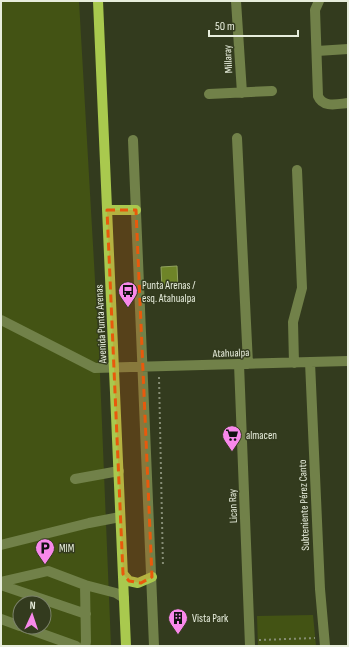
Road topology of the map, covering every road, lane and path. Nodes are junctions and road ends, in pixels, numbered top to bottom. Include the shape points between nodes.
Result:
1 (98, 1) edge
2 (236, 1) edge
3 (318, 2) edge
4 (348, 49) edge
5 (317, 51) junction
6 (272, 91) dead end
7 (242, 92) junction
8 (210, 94) dead end
9 (348, 103) edge
10 (237, 138) dead end
11 (133, 140) dead end
12 (297, 170) dead end
13 (107, 210) junction
14 (136, 210) junction
15 (1, 320) edge
16 (348, 361) edge
17 (310, 362) junction
18 (294, 363) junction
19 (244, 364) junction
20 (159, 367) junction
21 (115, 368) junction
22 (143, 368) junction
23 (119, 471) junction
24 (76, 479) dead end
25 (120, 516) junction
26 (1, 545) edge
27 (123, 574) junction
28 (163, 574) dead end
29 (152, 577) junction
30 (1, 584) edge
31 (85, 585) junction
32 (124, 598) junction
33 (86, 614) junction
34 (45, 635) edge
35 (325, 642) edge
36 (250, 643) edge
37 (76, 646) edge
38 (84, 646) edge
39 (126, 646) edge
40 (154, 646) edge

1 - 13 main road, Avenida Punta Arenas
2 - 7 street, Millaray
3 - 5 street via 315,10
4 - 5 street
5 - 9 street via 320,101 326,104
6 - 7 street
7 - 8 street
10 - 19 street, Lican Ray
11 - 14 street
12 - 18 street via 302,288 293,322
13 - 14 main road
13 - 21 main road, Avenida Punta Arenas
14 - 22 street
15 - 21 street, Atahualpa via 95,368
16 - 17 street, Atahualpa
17 - 18 street, Atahualpa
17 - 35 street, Subteniente Pérez Canto via 320,589
18 - 19 street, Atahualpa
19 - 20 street, Atahualpa
19 - 36 street, Lican Ray
20 - 22 street, Atahualpa
20 - 28 path
21 - 22 street, Atahualpa
21 - 23 main road, Avenida Punta Arenas
22 - 29 street
23 - 24 street
23 - 25 main road, Avenida Punta Arenas
25 - 26 street
25 - 27 main road, Avenida Punta Arenas
27 - 29 main road via 129,581 138,583
27 - 32 main road, Avenida Punta Arenas
29 - 40 street
30 - 31 street via 48,571
30 - 33 street
31 - 32 street via 116,593
31 - 33 street
32 - 39 main road, Avenida Punta Arenas
33 - 38 street
34 - 37 street
35 - 36 path

